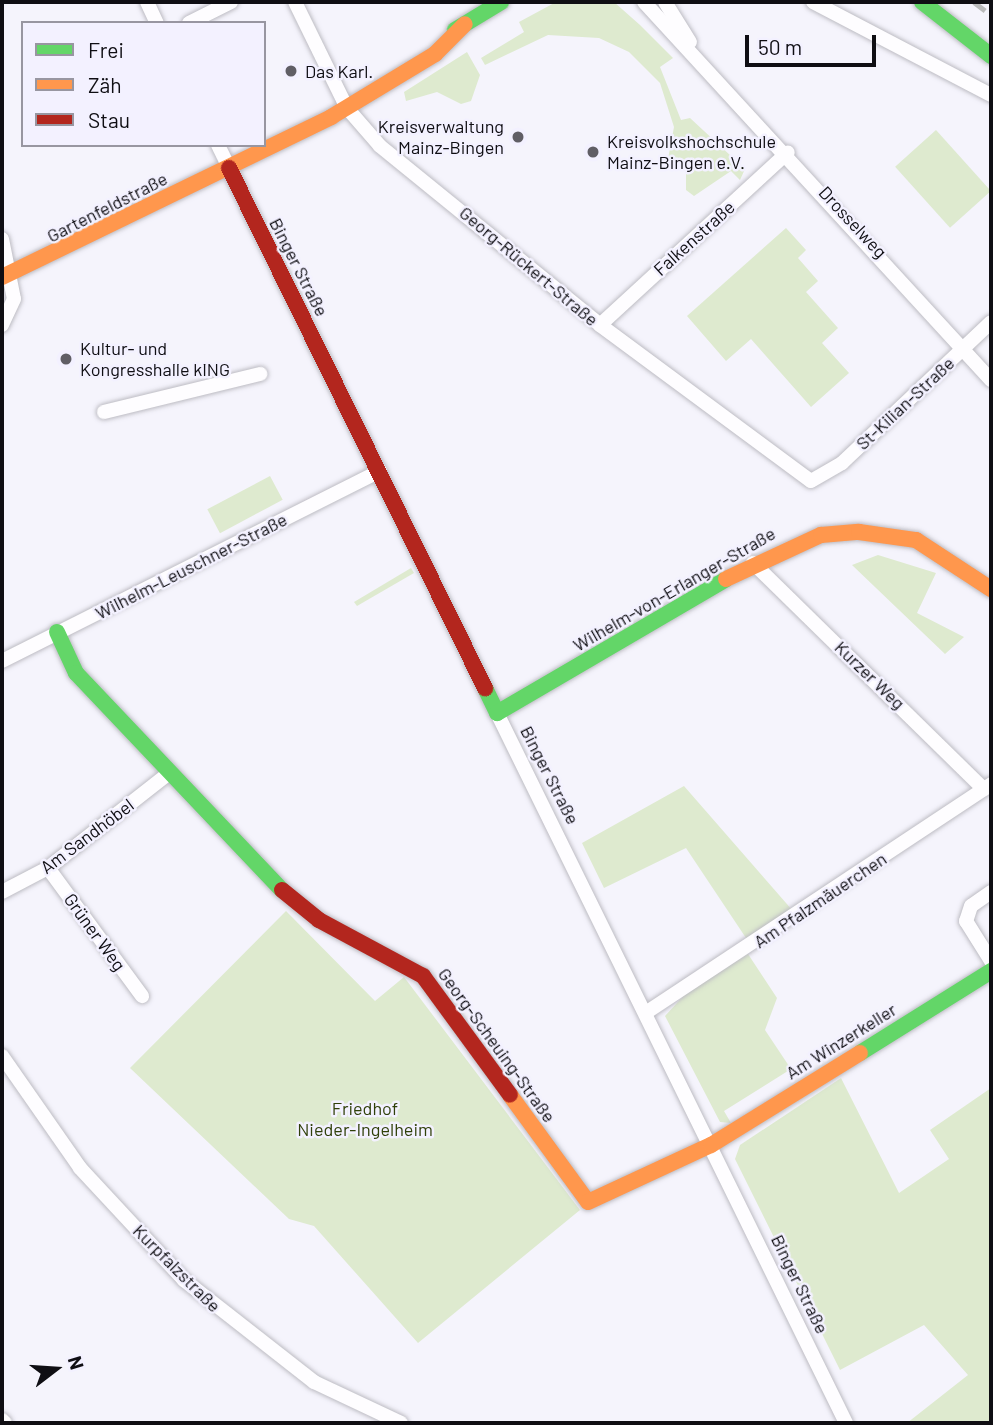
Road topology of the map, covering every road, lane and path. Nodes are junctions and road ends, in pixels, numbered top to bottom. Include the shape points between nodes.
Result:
1 (147, 2) edge
2 (231, 2) edge
3 (295, 2) edge
4 (501, 2) edge
5 (644, 2) edge
6 (665, 2) edge
7 (813, 2) edge
8 (922, 2) edge
9 (156, 21) edge
10 (193, 21) edge
11 (991, 57) edge
12 (708, 70) junction
13 (991, 95) edge
14 (347, 108) junction
15 (219, 147) edge
16 (788, 152) junction
17 (229, 168) junction
18 (2, 239) edge
19 (6, 276) edge
20 (991, 321) edge
21 (2, 324) edge
22 (600, 325) junction
23 (967, 346) junction
24 (260, 374) dead end
25 (991, 380) edge
26 (104, 412) dead end
27 (380, 471) junction
28 (816, 481) joint
29 (753, 563) junction
30 (991, 589) edge
31 (57, 632) junction
32 (2, 661) edge
33 (497, 713) junction
34 (169, 773) junction
35 (987, 786) edge
36 (48, 868) junction
37 (2, 892) edge
38 (991, 892) edge
39 (991, 961) edge
40 (991, 971) edge
41 (142, 996) dead end
42 (647, 1012) junction
43 (2, 1056) edge
44 (711, 1145) junction
45 (401, 1423) edge
46 (846, 1423) edge

1 - 9 street
2 - 10 street
3 - 14 street, Georg-Rückert-Straße
4 - 14 main road, Gartenfeldstraße via 465,23 435,54
5 - 12 street, Drosselweg
6 - 12 street, Drosselweg
7 - 13 street
8 - 11 main road
12 - 16 street, Drosselweg
14 - 17 main road, Gartenfeldstraße
14 - 22 street, Georg-Rückert-Straße via 380,146
15 - 17 street, Binger Straße
16 - 22 street, Falkenstraße
16 - 23 street, Drosselweg
17 - 19 main road, Gartenfeldstraße
17 - 27 main road, Binger Straße
18 - 19 street
19 - 21 street via 15,299
20 - 23 street, St-Kilian-Straße
22 - 28 street, Georg-Rückert-Straße
23 - 25 street, Drosselweg
23 - 28 street, St-Kilian-Straße
24 - 26 street
27 - 31 street, Wilhelm-Leuschner-Straße
27 - 33 main road, Binger Straße
29 - 30 main road, Wilhelm-von-Erlanger-Straße via 821,535 892,534 938,550
29 - 33 main road, Wilhelm-von-Erlanger-Straße
29 - 35 street, Kurzer Weg
31 - 32 street, Wilhelm-Leuschner-Straße
31 - 34 main road, Georg-Scheuing-Straße via 76,673
33 - 42 street, Binger Straße
34 - 36 street, Am Sandhöbel
34 - 44 main road, Georg-Scheuing-Straße via 309,912 423,976 589,1202
35 - 42 street, Am Pfalzmäuerchen
36 - 37 street, Am Sandhöbel
36 - 41 street, Grüner Weg
38 - 39 street via 971,906 966,920
40 - 44 main road, Am Winzerkeller
42 - 44 street, Binger Straße
43 - 45 street, Kurpfalzstraße via 80,1168 184,1280 314,1382
44 - 46 street, Binger Straße

